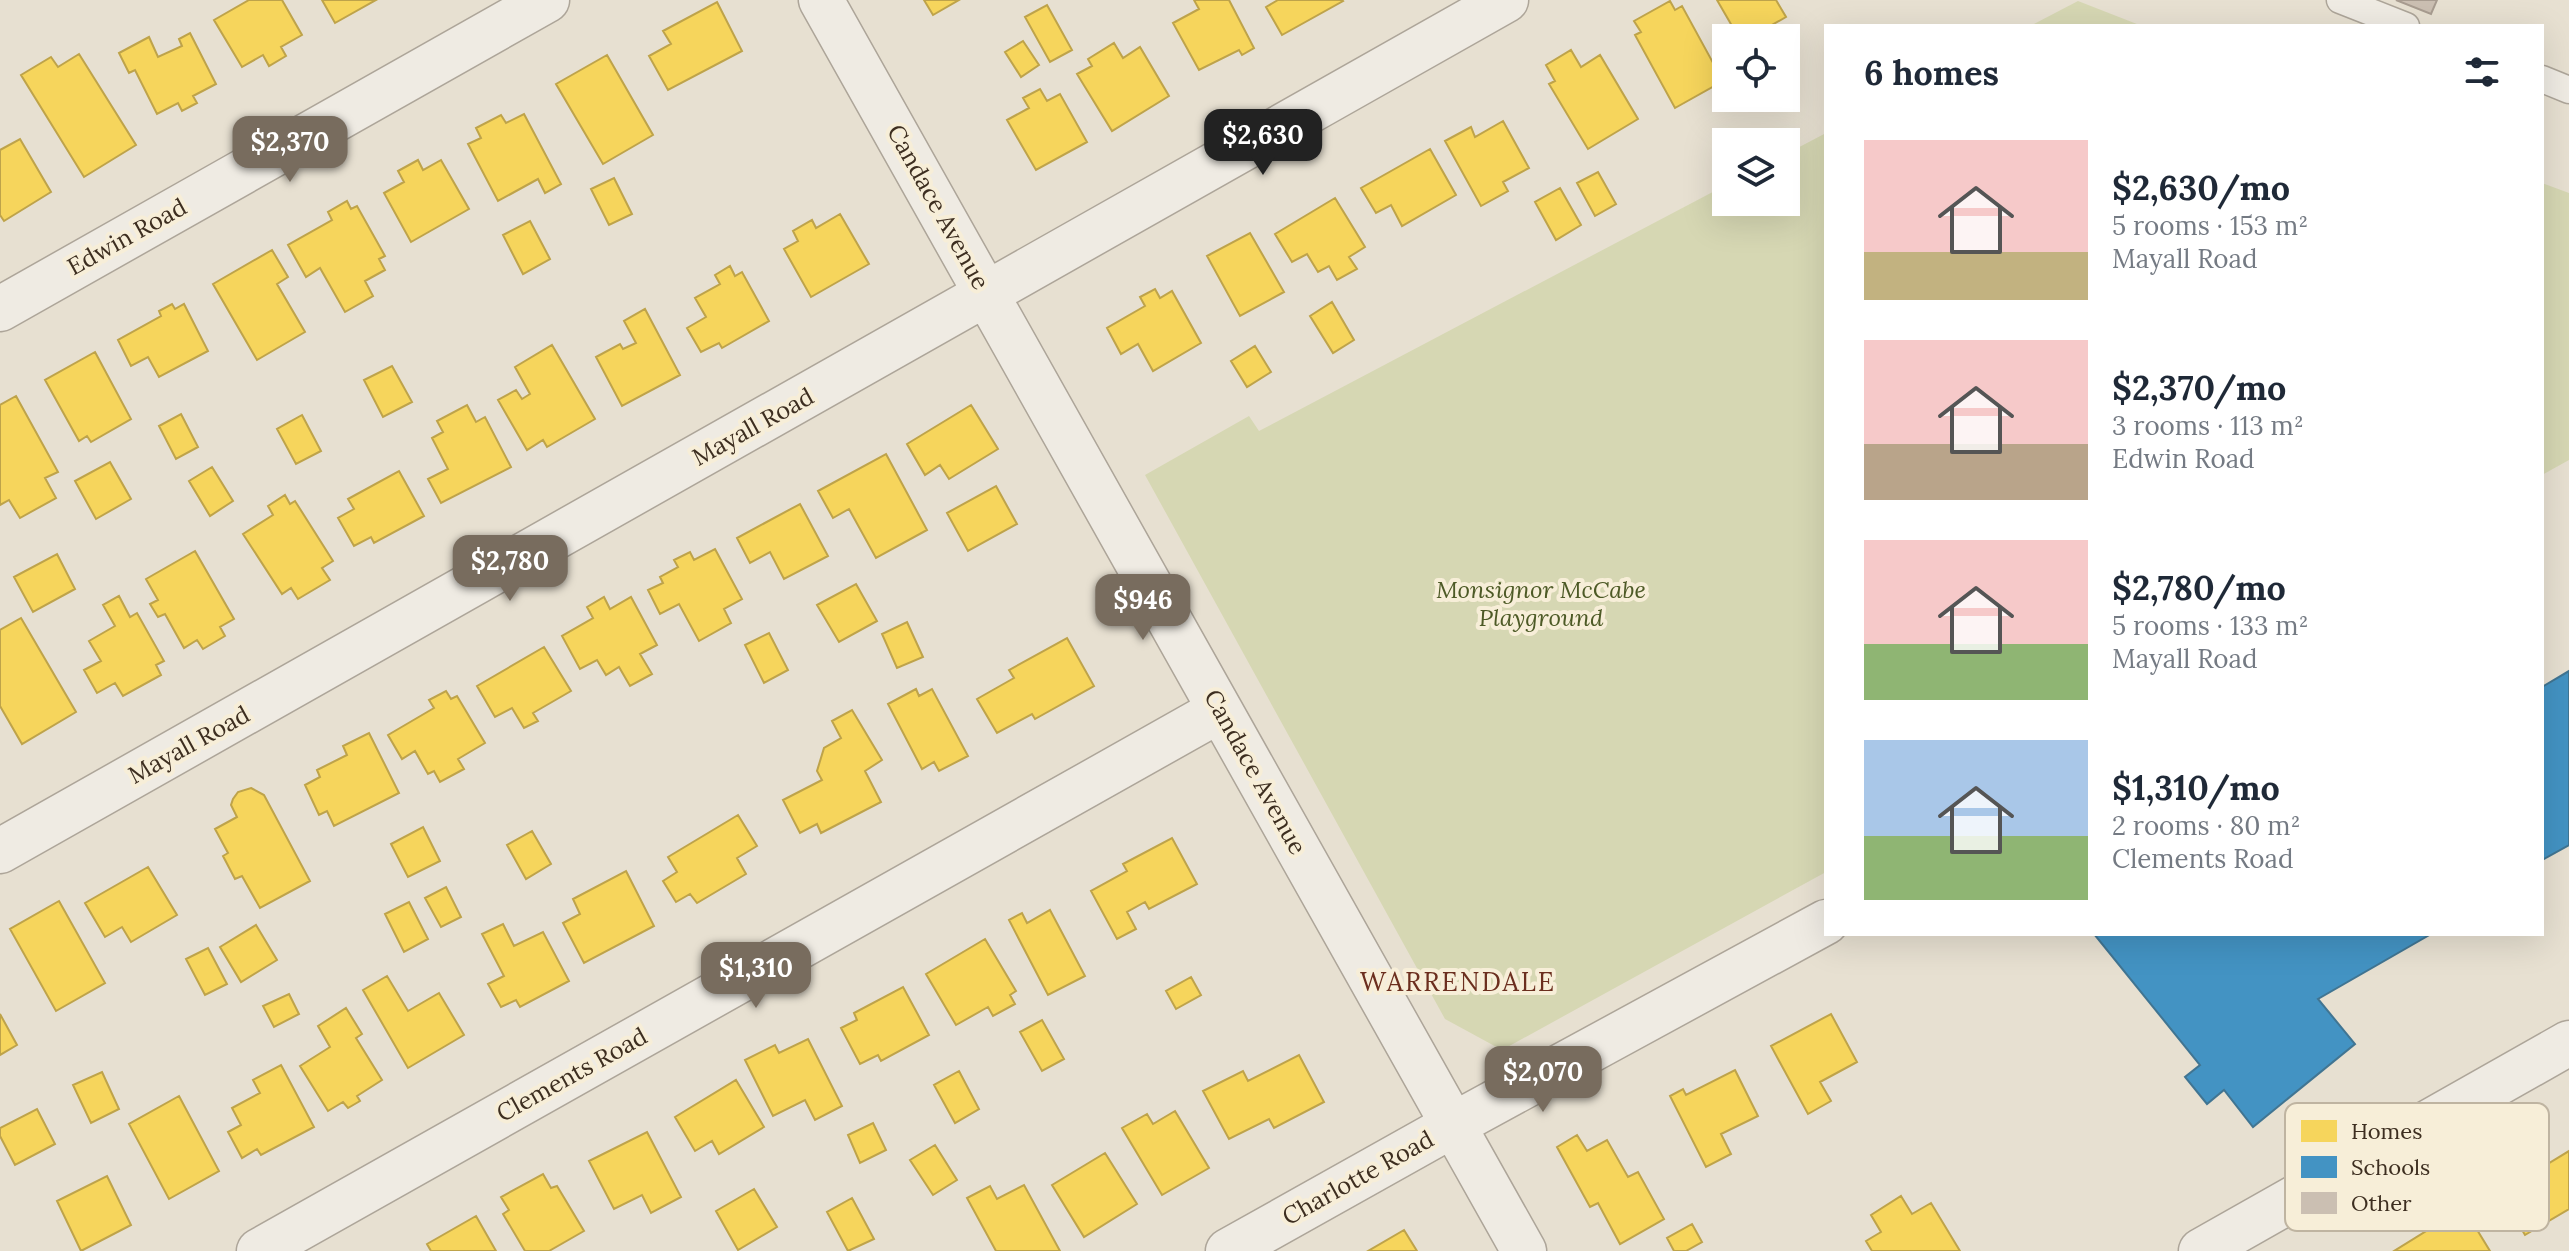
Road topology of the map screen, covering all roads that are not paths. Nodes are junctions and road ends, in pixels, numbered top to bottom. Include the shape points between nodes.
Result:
1 (547, 0) edge
2 (821, 0) edge
3 (1506, 0) edge
4 (2340, 0) edge
5 (2401, 24) edge
6 (2544, 80) edge
7 (2569, 90) edge
8 (987, 295) junction
9 (0, 309) edge
10 (1220, 710) junction
11 (0, 851) edge
12 (1824, 923) edge
13 (2569, 1043) edge
14 (2463, 1103) edge
15 (1453, 1125) junction
16 (2285, 1204) edge
17 (259, 1251) edge
18 (1228, 1251) edge
19 (1524, 1251) edge
20 (2201, 1251) edge

1 - 9 street, Edwin Road
2 - 8 street, Candace Avenue
3 - 8 street, Mayall Road
4 - 5 lane
6 - 7 lane
8 - 10 street, Candace Avenue
8 - 11 street, Mayall Road
10 - 15 street, Candace Avenue
10 - 17 street, Clements Road
12 - 15 street, Charlotte Road
13 - 14 street
15 - 18 street, Charlotte Road
15 - 19 street, Candace Avenue
16 - 20 street

